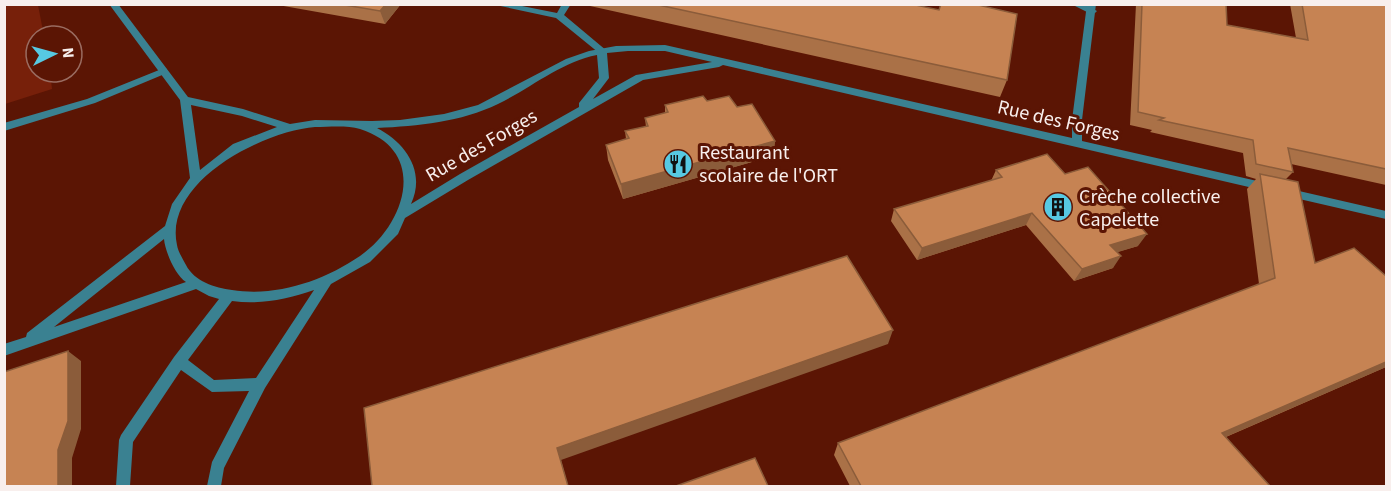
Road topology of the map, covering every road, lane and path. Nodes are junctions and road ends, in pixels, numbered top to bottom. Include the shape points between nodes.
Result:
1 (113, 4) edge
2 (495, 4) edge
3 (567, 4) edge
4 (1075, 4) edge
5 (1092, 8) edge
6 (559, 16) junction
7 (602, 51) junction
8 (723, 64) junction
9 (164, 71) junction
10 (185, 100) junction
11 (579, 111) junction
12 (361, 125) junction
13 (4, 127) edge
14 (288, 127) junction
15 (1077, 144) junction
16 (196, 179) junction
17 (405, 214) junction
18 (1386, 215) edge
19 (168, 230) junction
20 (195, 284) junction
21 (325, 284) junction
22 (228, 297) junction
23 (24, 343) junction
24 (4, 350) edge
25 (179, 361) junction
26 (260, 384) junction
27 (123, 486) edge
28 (214, 486) edge

1 - 9 street
2 - 6 street
3 - 6 street
4 - 5 street
5 - 15 street
6 - 7 street
7 - 8 street, Rue des Forges via 665,48
7 - 11 street, Rue des Forges via 603,78
7 - 12 street, Rue des Forges via 570,61 500,100 468,112
8 - 11 street, Rue des Forges via 640,77
8 - 15 street, Rue des Forges
9 - 10 street
9 - 13 street via 91,101
10 - 14 street
10 - 16 street
11 - 17 street, Rue des Forges
12 - 14 street via 316,123
12 - 17 street via 398,146 412,177
14 - 16 street via 237,147
15 - 18 street, Rue des Forges
16 - 19 street via 177,202
17 - 21 street via 387,241 360,265
19 - 20 street via 174,263
19 - 23 street
20 - 22 street
20 - 23 street
21 - 22 street via 275,297
21 - 26 street
22 - 25 street
23 - 24 street
25 - 26 street via 212,387
25 - 27 street via 126,440
26 - 28 street via 217,466

